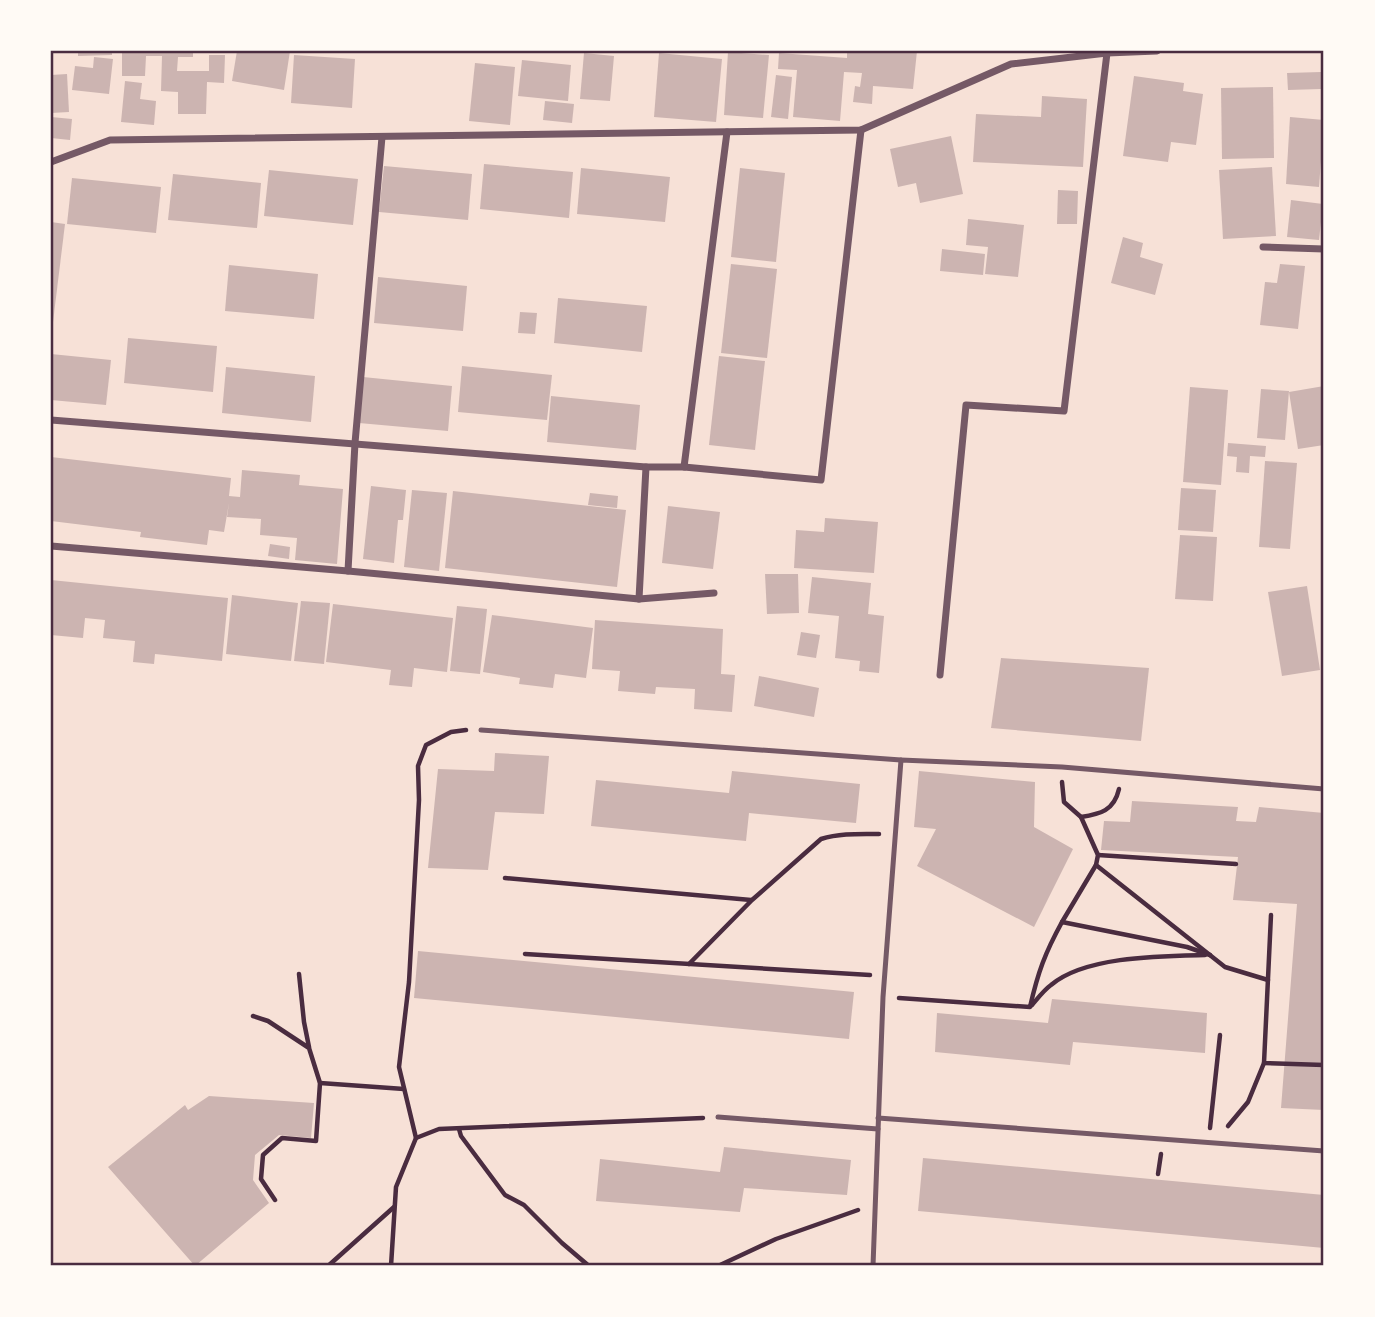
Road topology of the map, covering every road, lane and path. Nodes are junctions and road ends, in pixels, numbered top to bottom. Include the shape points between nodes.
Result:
1 (1157, 51) edge
2 (1107, 53) junction
3 (862, 130) junction
4 (727, 132) junction
5 (382, 137) junction
6 (51, 162) edge
7 (1263, 247) dead end
8 (1324, 249) edge
9 (51, 420) edge
10 (355, 443) junction
11 (646, 467) junction
12 (684, 467) junction
13 (51, 546) edge
14 (348, 571) junction
15 (714, 593) dead end
16 (639, 599) junction
17 (940, 675) dead end
18 (481, 730) joint
19 (901, 760) junction
20 (1062, 767) junction
21 (1122, 772) junction
22 (1324, 789) edge
23 (1081, 817) junction
24 (896, 835) junction
25 (1098, 855) junction
26 (1236, 864) dead end
27 (1096, 865) junction
28 (505, 878) dead end
29 (752, 900) junction
30 (1272, 915) dead end
31 (1062, 922) junction
32 (525, 954) dead end
33 (1210, 956) junction
34 (689, 964) junction
35 (299, 974) dead end
36 (885, 976) junction
37 (1268, 980) junction
38 (883, 998) junction
39 (1031, 1007) junction
40 (253, 1016) dead end
41 (1220, 1035) dead end
42 (309, 1048) junction
43 (1264, 1063) junction
44 (1324, 1065) edge
45 (320, 1083) junction
46 (404, 1089) junction
47 (718, 1117) joint
48 (878, 1118) junction
49 (1234, 1122) dead end
50 (459, 1129) junction
51 (878, 1129) junction
52 (416, 1138) junction
53 (1209, 1143) junction
54 (1324, 1152) edge
55 (275, 1200) dead end
56 (876, 1204) junction
57 (395, 1206) junction
58 (328, 1266) edge
59 (391, 1266) edge
60 (589, 1266) edge
61 (718, 1266) edge
62 (873, 1266) edge

1 - 2 street
2 - 3 street via 1011,64
2 - 17 street via 1064,411 966,405
3 - 4 street
3 - 12 street via 821,480
4 - 5 street
4 - 12 street
5 - 6 street via 110,140
5 - 10 street
7 - 8 street
9 - 10 street
10 - 11 street
10 - 14 street
11 - 12 street
11 - 16 street
13 - 14 street
14 - 16 street
15 - 16 street
18 - 19 lane
18 - 46 path via 451,732 426,745 418,766 409,982 399,1067
19 - 20 lane
19 - 24 lane
20 - 21 lane
20 - 23 path via 1064,802
21 - 22 lane
21 - 23 path via 1117,797 1103,813
23 - 25 path
24 - 29 path via 855,833 821,839
24 - 36 lane
25 - 26 path
25 - 27 path
27 - 31 path
27 - 33 path
28 - 29 path
29 - 34 path
30 - 37 path
31 - 33 path via 1187,947
31 - 39 path via 1046,951
32 - 34 path
33 - 37 path via 1225,967
33 - 39 path via 1111,961 1078,970 1052,983
34 - 36 path
35 - 42 path
36 - 38 lane
37 - 43 path
38 - 39 path
38 - 48 lane
40 - 42 path
41 - 53 path
42 - 45 path
43 - 44 path
43 - 49 path
45 - 46 path
45 - 55 path via 316,1141 282,1138 263,1155 261,1179
46 - 52 path
47 - 50 path
47 - 51 lane
48 - 51 lane
48 - 53 lane
50 - 52 path via 439,1129
50 - 60 path via 505,1195 524,1205
51 - 56 lane
52 - 57 path via 396,1187
53 - 54 lane
56 - 61 path via 776,1239
56 - 62 lane
57 - 58 path
57 - 59 path

